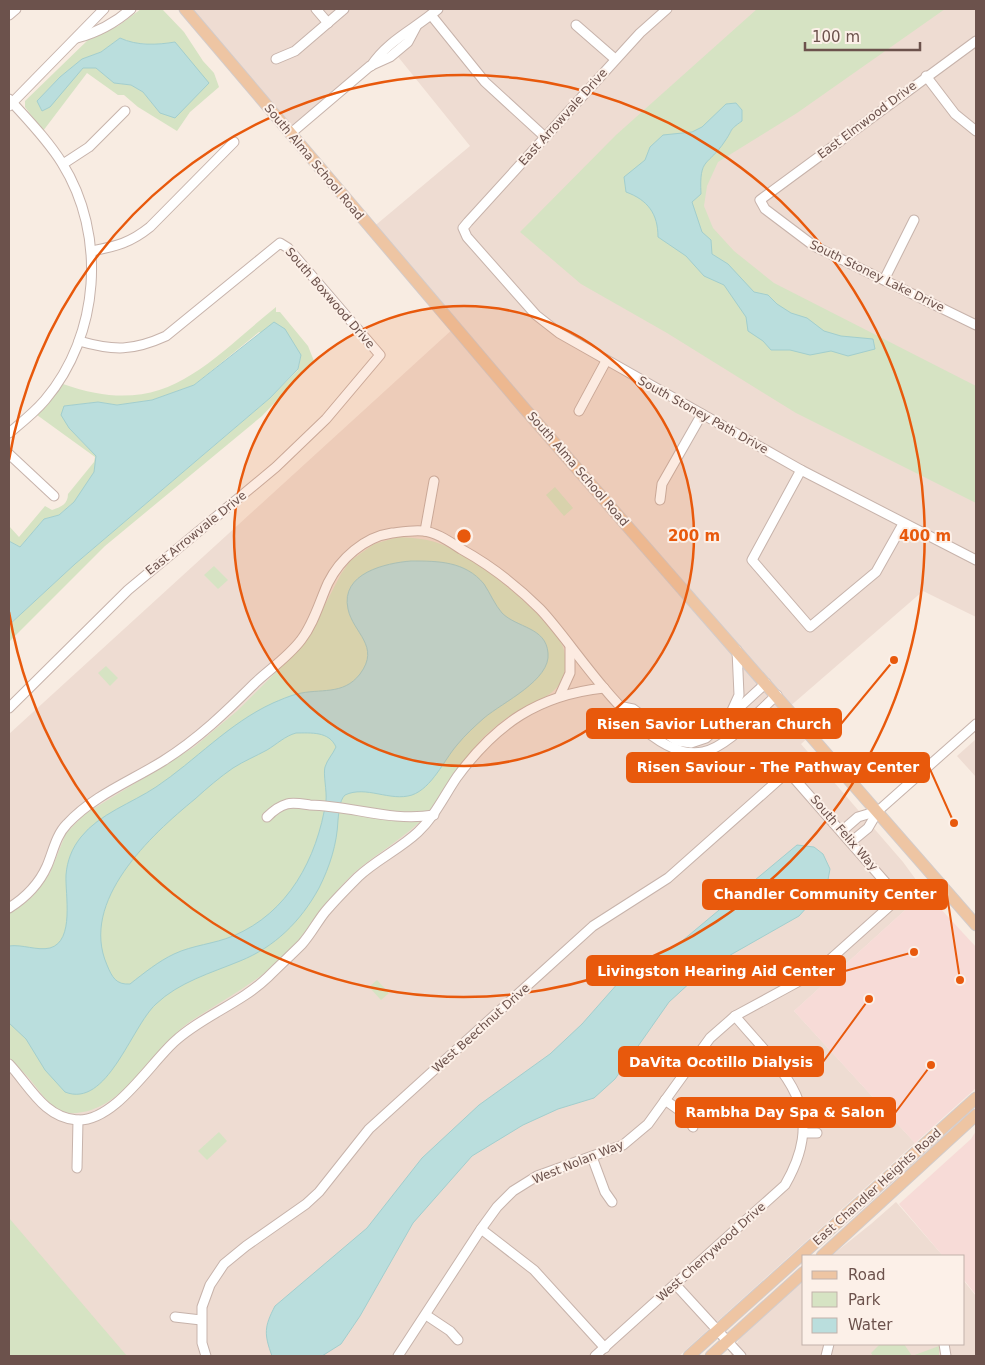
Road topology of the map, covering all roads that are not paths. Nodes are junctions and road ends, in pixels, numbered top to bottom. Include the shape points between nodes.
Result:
1 (16, 9) edge
2 (104, 9) edge
3 (131, 9) edge
4 (185, 9) edge
5 (316, 9) edge
6 (344, 9) edge
7 (667, 9) edge
8 (435, 12) edge
9 (9, 15) edge
10 (328, 23) junction
11 (576, 25) dead end
12 (416, 27) junction
13 (78, 38) junction
14 (976, 41) edge
15 (390, 44) junction
16 (397, 52) junction
17 (276, 59) dead end
18 (615, 59) junction
19 (370, 66) junction
20 (926, 76) junction
21 (10, 102) edge
22 (125, 111) dead end
23 (976, 132) edge
24 (290, 134) junction
25 (545, 137) junction
26 (234, 142) dead end
27 (63, 164) junction
28 (760, 200) joint
29 (914, 220) dead end
30 (463, 228) joint
31 (92, 251) junction
32 (884, 280) junction
33 (976, 325) edge
34 (79, 340) junction
35 (380, 355) joint
36 (606, 361) junction
37 (579, 411) dead end
38 (702, 414) junction
39 (9, 433) edge
40 (9, 454) edge
41 (801, 470) junction
42 (434, 480) dead end
43 (54, 496) dead end
44 (660, 500) dead end
45 (903, 524) junction
46 (424, 531) junction
47 (976, 560) edge
48 (570, 647) junction
49 (737, 650) junction
50 (766, 683) junction
51 (604, 688) junction
52 (560, 695) junction
53 (777, 695) junction
54 (623, 707) junction
55 (9, 708) edge
56 (730, 717) junction
57 (976, 724) edge
58 (803, 725) junction
59 (740, 728) junction
60 (702, 739) junction
61 (708, 750) junction
62 (788, 774) joint
63 (878, 811) junction
64 (434, 815) junction
65 (267, 817) dead end
66 (842, 831) junction
67 (851, 842) junction
68 (896, 896) joint
69 (9, 908) edge
70 (976, 925) edge
71 (734, 1016) junction
72 (9, 1064) edge
73 (976, 1098) edge
74 (665, 1100) junction
75 (976, 1115) edge
76 (78, 1120) junction
77 (693, 1127) dead end
78 (805, 1133) junction
79 (817, 1133) dead end
80 (592, 1157) junction
81 (77, 1168) dead end
82 (612, 1202) dead end
83 (481, 1229) junction
84 (823, 1255) edge
85 (802, 1274) edge
86 (675, 1284) junction
87 (426, 1315) junction
88 (175, 1317) dead end
89 (201, 1320) junction
90 (717, 1331) junction
91 (458, 1340) dead end
92 (728, 1341) junction
93 (604, 1348) junction
94 (206, 1356) edge
95 (398, 1356) edge
96 (595, 1356) edge
97 (689, 1356) edge
98 (711, 1356) edge
99 (741, 1356) edge

1 - 9 street
2 - 13 street via 87,24
3 - 13 street via 115,23
4 - 24 main road, South Alma School Road
5 - 10 street
6 - 10 street
7 - 18 street, East Arrowvale Drive
8 - 12 street
8 - 25 street via 484,82
10 - 17 street via 295,51
11 - 18 street
12 - 15 street via 402,33
12 - 16 street via 408,42
13 - 21 street
14 - 20 street, East Elmwood Drive
15 - 16 street
15 - 19 street
16 - 19 street
18 - 25 street, East Arrowvale Drive
19 - 24 street
20 - 23 street via 955,114
20 - 28 street, East Elmwood Drive
21 - 27 street
22 - 27 street via 89,147
24 - 49 main road, South Alma School Road via 524,408
25 - 30 street, East Arrowvale Drive
26 - 31 street via 136,238 120,246
27 - 31 street via 85,213
28 - 32 street, South Stoney Lake Drive via 765,209 799,237
29 - 32 street
30 - 36 street, South Stoney Path Drive via 467,238 536,315
31 - 34 street via 89,306
32 - 33 street, South Stoney Lake Drive
34 - 35 street, South Boxwood Drive via 124,350 166,336 280,243 288,248
34 - 39 street via 46,399
35 - 55 street, East Arrowvale Drive via 326,419 284,460 128,590
36 - 37 street
36 - 38 street, South Stoney Path Drive
38 - 41 street, South Stoney Path Drive
38 - 44 street via 662,484
40 - 43 street
41 - 45 street, South Stoney Path Drive
41 - 45 street via 752,560 810,628 876,572
42 - 46 street
45 - 47 street, South Stoney Path Drive
46 - 48 street via 486,563 500,574 540,609
46 - 69 street via 389,534 360,546 348,556 328,584 311,625 300,642 186,746 108,791 73,817 64,827 41,878 28,894
48 - 51 street
48 - 52 street via 570,674
49 - 50 main road, South Alma School Road
49 - 56 street via 739,695
50 - 53 main road, South Alma School Road
50 - 56 street
51 - 52 street
51 - 54 street
52 - 64 street via 507,723 478,749
53 - 58 main road, South Alma School Road
53 - 59 street
54 - 60 street via 633,709 677,740 691,743
54 - 61 street via 628,716 668,748 684,753
56 - 59 street
56 - 60 street
57 - 63 street
58 - 59 street via 759,721
58 - 63 main road, South Alma School Road
59 - 61 street via 718,747
60 - 61 street
62 - 66 street, South Felix Way
62 - 89 street, West Beechnut Drive via 668,878 593,926 376,1122 306,1204 224,1264 210,1285
63 - 66 street via 858,817
63 - 67 street via 868,828
63 - 70 main road, South Alma School Road
64 - 65 street via 388,817 323,805 288,803
64 - 76 street via 418,833 359,876 303,943 265,980 188,1030 110,1108 96,1116
66 - 67 street, South Felix Way
67 - 68 street, South Felix Way
68 - 71 street, West Nolan Way via 892,904 816,972
71 - 74 street, West Nolan Way via 700,1049
71 - 78 street via 789,1079 802,1109
72 - 76 street via 47,1109
73 - 90 main road, East Chandler Heights Road
74 - 77 street via 686,1115
74 - 80 street, West Nolan Way via 640,1132 623,1145
75 - 84 main road, East Chandler Heights Road
76 - 81 street
78 - 79 street
78 - 86 street, West Cherrywood Drive via 798,1163 785,1185
80 - 82 street
80 - 83 street, West Nolan Way via 537,1176 513,1191
83 - 87 street, West Nolan Way
83 - 93 street via 534,1270
85 - 92 main road
86 - 90 street
86 - 93 street, West Cherrywood Drive
87 - 91 street
87 - 95 street, West Nolan Way
88 - 89 street
89 - 94 street, West Beechnut Drive
90 - 92 street
90 - 97 main road, East Chandler Heights Road
92 - 98 main road
92 - 99 street
93 - 96 street, West Cherrywood Drive

